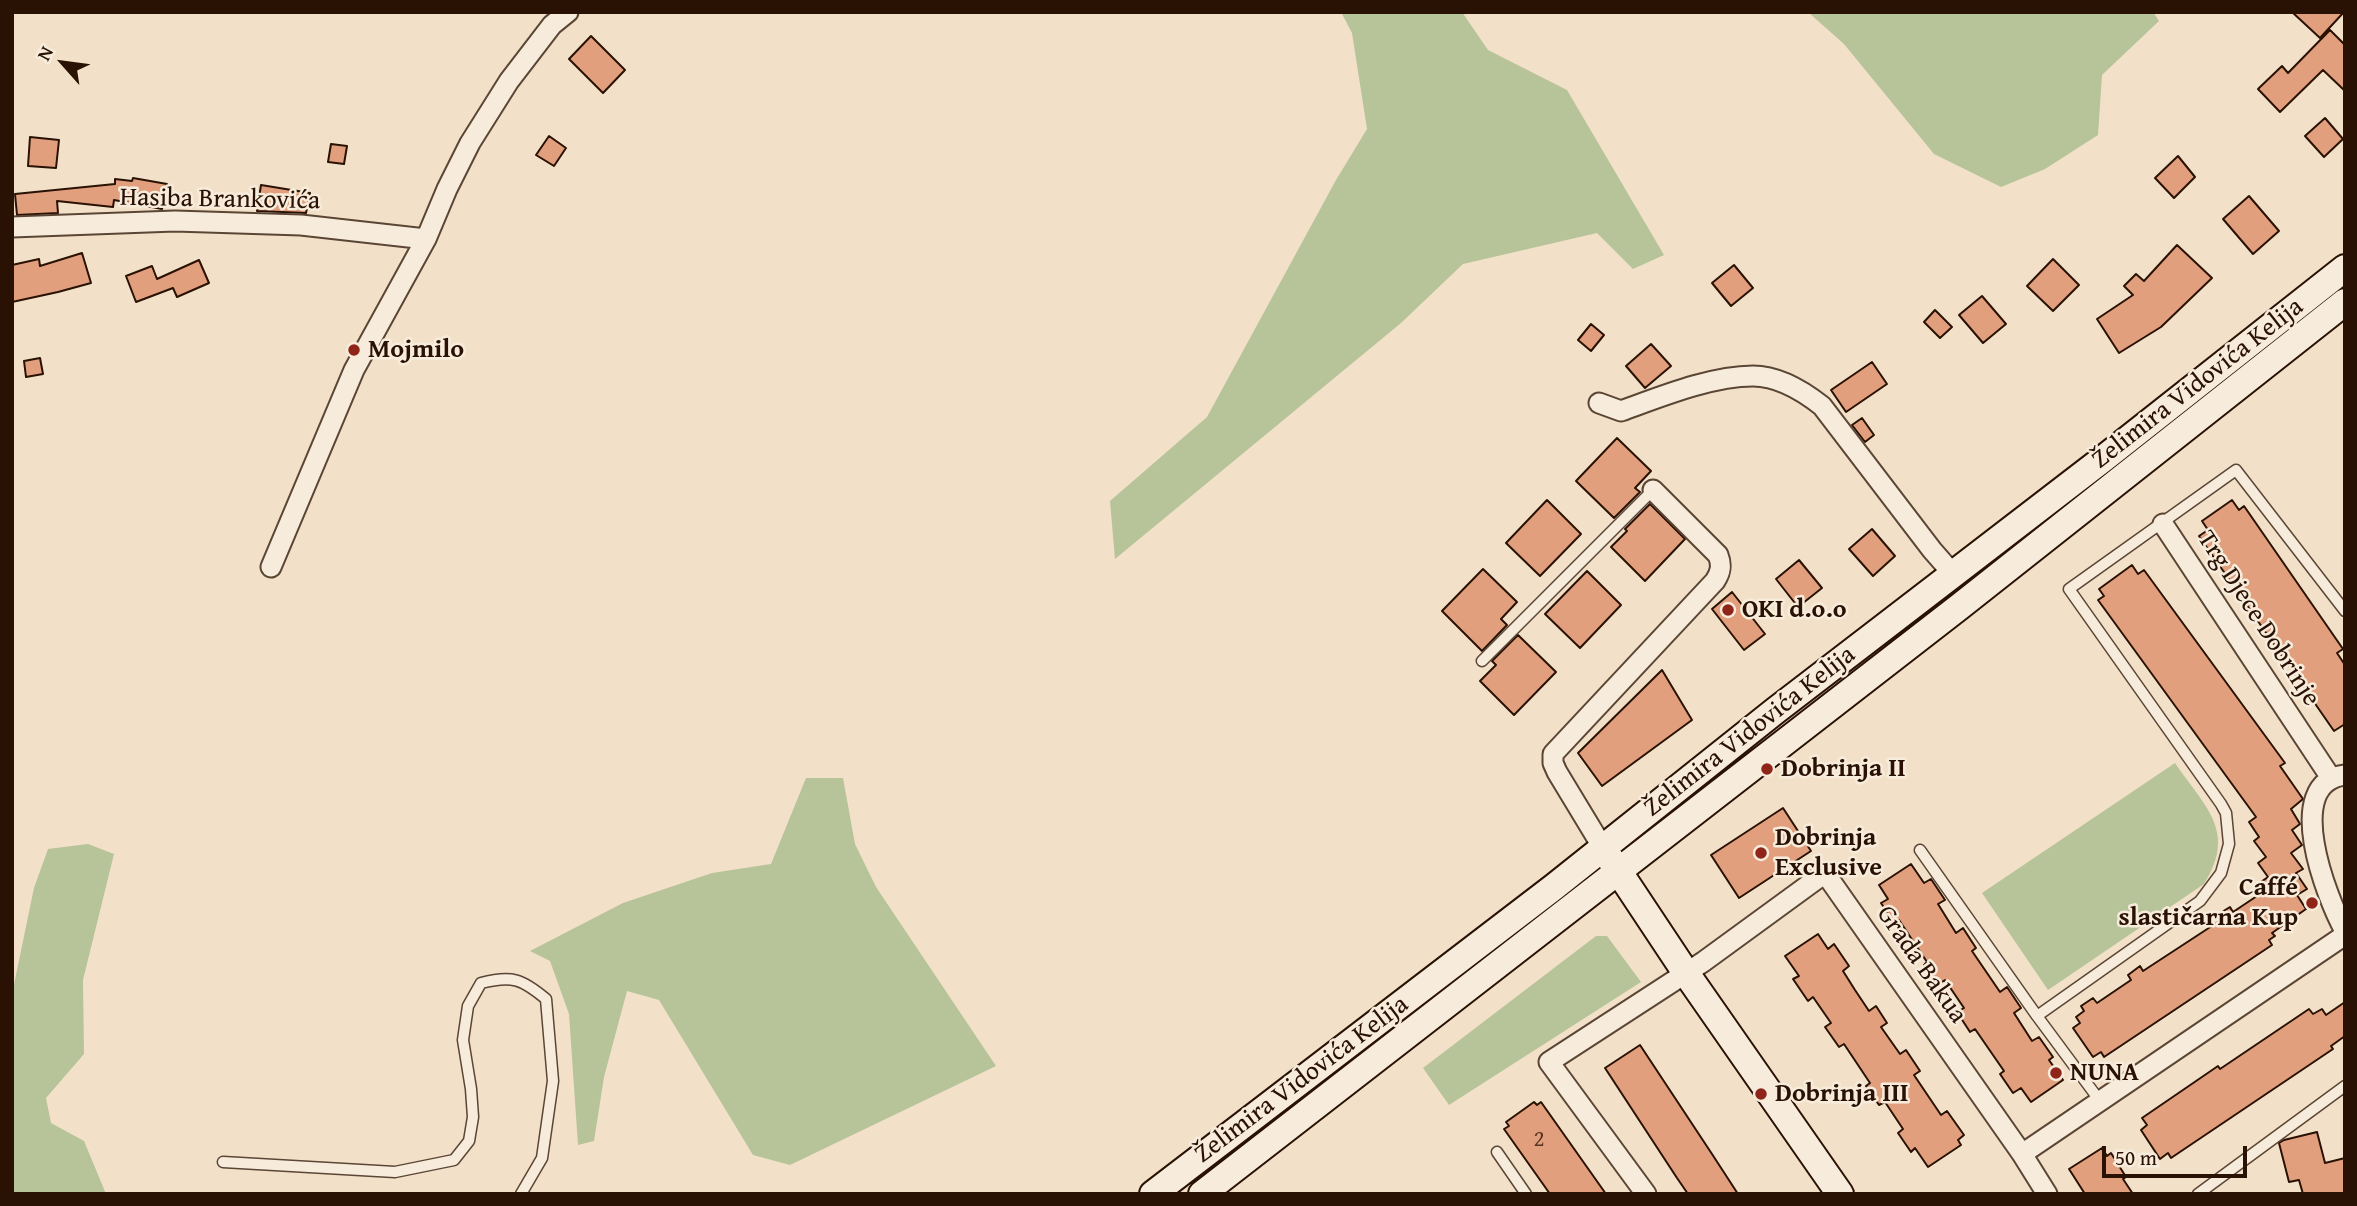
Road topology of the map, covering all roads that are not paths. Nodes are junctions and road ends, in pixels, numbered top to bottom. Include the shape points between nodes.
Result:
1 (568, 12) edge
2 (12, 227) edge
3 (426, 239) junction
4 (2345, 268) edge
5 (2345, 302) edge
6 (1599, 403) dead end
7 (1653, 491) joint
8 (2163, 524) junction
9 (271, 567) dead end
10 (1953, 574) junction
11 (2345, 611) edge
12 (1482, 661) dead end
13 (2338, 776) edge
14 (1603, 848) junction
15 (1920, 850) dead end
16 (1619, 872) junction
17 (2345, 933) edge
18 (1686, 973) junction
19 (2037, 1016) junction
20 (2345, 1086) edge
21 (2099, 1101) junction
22 (1497, 1152) dead end
23 (2022, 1154) junction
24 (223, 1162) dead end
25 (521, 1194) edge
26 (1153, 1194) edge
27 (1202, 1194) edge
28 (1527, 1194) edge
29 (1646, 1194) edge
30 (1840, 1194) edge
31 (2047, 1194) edge
32 (2198, 1194) edge

1 - 3 street via 552,25 509,81 470,143
2 - 3 street, Hasiba Brankovića via 187,221 301,225
3 - 9 street via 354,370
4 - 10 main road, Želimira Vidovića Kelija
5 - 16 main road, Želimira Vidovića Kelija
6 - 10 street via 1621,411 1675,391 1754,376 1805,393 1822,406
7 - 12 lane
7 - 14 street via 1718,555 1720,573 1553,754 1557,772
8 - 11 lane via 2236,470
8 - 13 street, Trg Djece Dobrinje
8 - 19 lane via 2069,589 2221,804 2229,844 2221,873 2200,901
10 - 14 main road, Želimira Vidovića Kelija
13 - 17 street, Trg Djece Dobrinje via 2324,783 2315,797 2312,827 2323,881
14 - 16 main road
14 - 26 main road, Želimira Vidovića Kelija
15 - 19 lane
16 - 18 main road
16 - 27 main road, Želimira Vidovića Kelija
17 - 21 street, Trg Djece Dobrinje
18 - 23 street, Grada Bakua via 1825,873
18 - 29 street, Grada Bakua via 1549,1062
18 - 30 main road
19 - 21 lane
20 - 32 lane
21 - 23 street, Trg Djece Dobrinje
22 - 28 lane
23 - 31 street, Grada Bakua
24 - 25 lane via 395,1172 454,1160 469,1141 473,1117 463,1041 468,1006 481,983 502,978 527,983 546,999 549,1026 553,1081 542,1158

